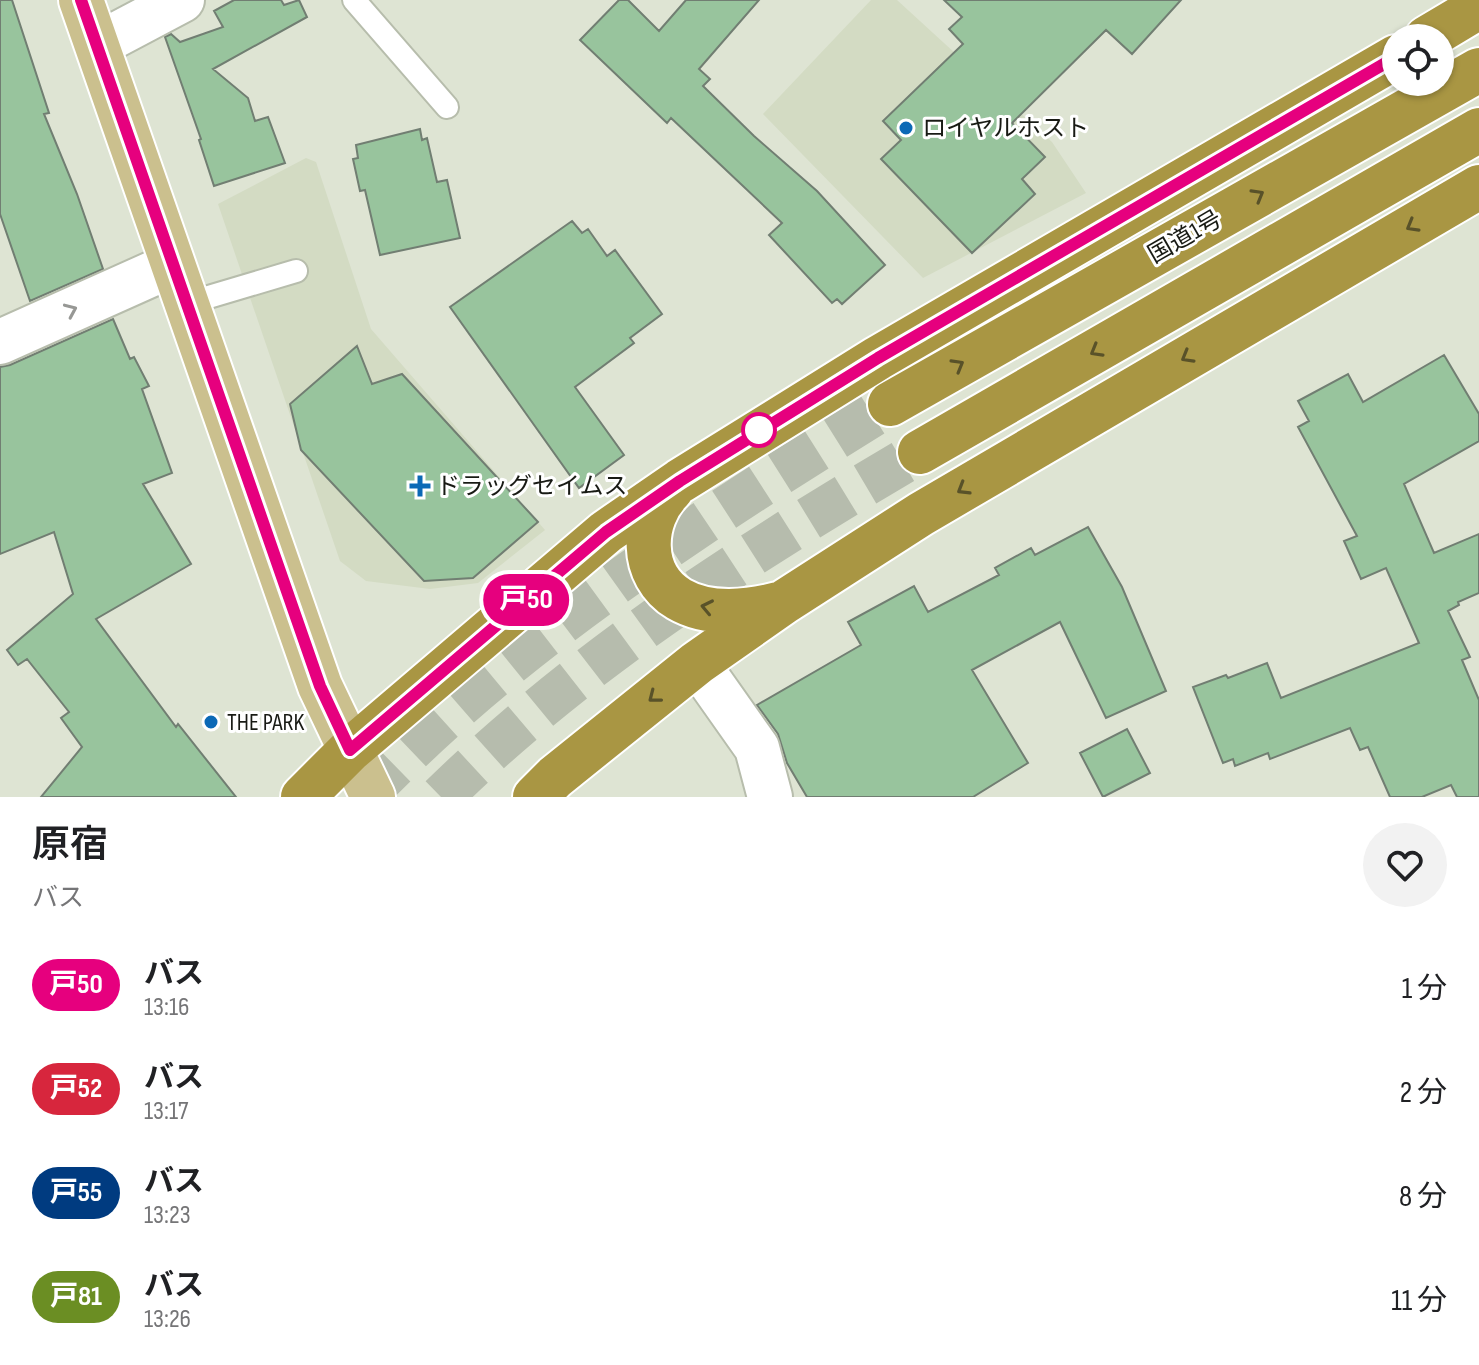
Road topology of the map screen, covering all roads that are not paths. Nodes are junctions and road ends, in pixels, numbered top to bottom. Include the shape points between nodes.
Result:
1 (81, 0) edge
2 (182, 0) edge
3 (354, 0) edge
4 (1479, 7) edge
5 (1450, 24) edge
6 (97, 45) junction
7 (1382, 65) edge
8 (1479, 70) edge
9 (447, 107) dead end
10 (1479, 130) edge
11 (1479, 187) edge
12 (296, 271) dead end
13 (178, 284) junction
14 (0, 342) edge
15 (890, 404) tunnel mouth
16 (920, 452) tunnel mouth
17 (680, 481) junction
18 (784, 602) junction
19 (697, 663) junction
20 (350, 750) junction
21 (303, 797) edge
22 (373, 797) edge
23 (535, 797) edge
24 (770, 797) edge

1 - 6 main road
2 - 6 street
3 - 9 lane
4 - 5 highway
6 - 13 main road
7 - 17 highway via 878,358
15 -> 8 highway, 国道1号
10 -> 16 highway
11 -> 18 highway via 934,506
12 - 13 lane
14 -> 13 street
13 - 20 main road via 320,686
18 -> 17 highway via 755,610 701,607 678,599 662,582 647,541 661,500
17 - 20 highway via 606,532
18 - 19 highway
19 -> 23 highway
19 - 24 street via 757,748
20 - 21 highway
20 - 22 main road

